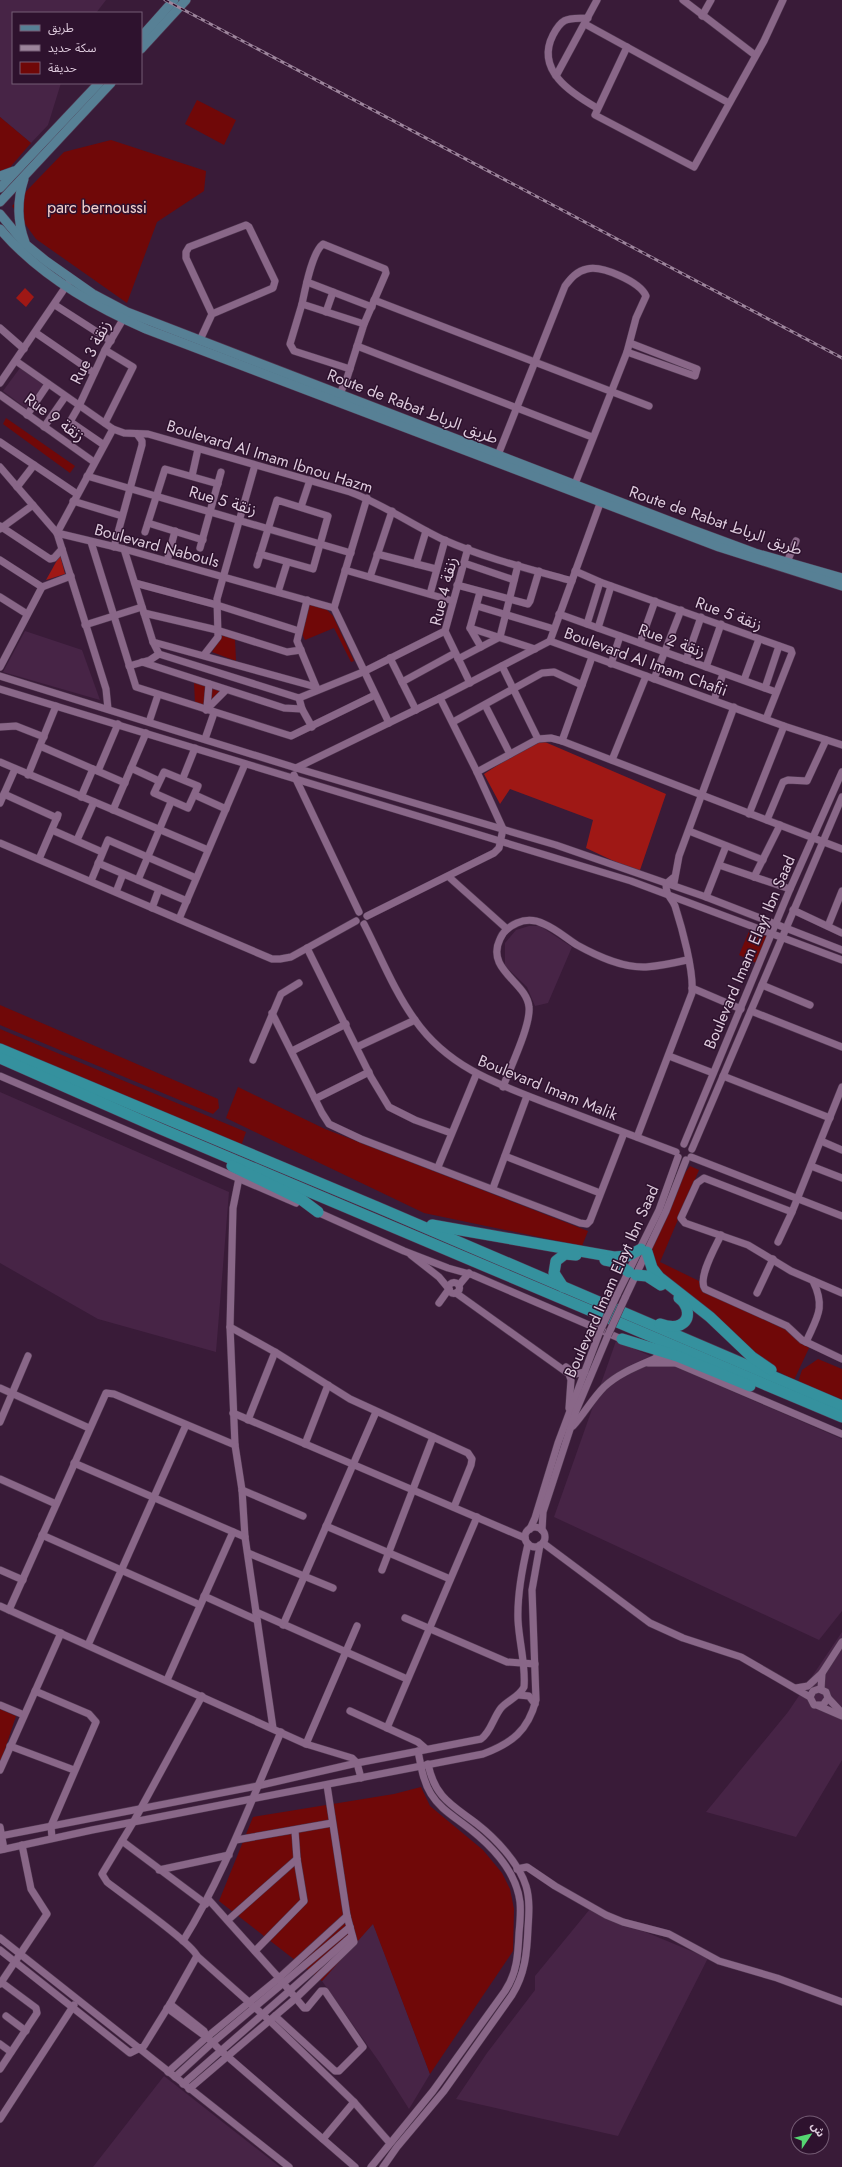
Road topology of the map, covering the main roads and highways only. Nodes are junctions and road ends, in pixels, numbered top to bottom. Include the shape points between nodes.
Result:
1 (174, 0) edge
2 (186, 0) edge
3 (142, 36) edge
4 (142, 48) edge
5 (98, 84) edge
6 (110, 84) edge
7 (20, 167) junction
8 (0, 176) edge
9 (25, 176) junction
10 (0, 188) edge
11 (0, 202) edge
12 (0, 214) edge
13 (0, 229) edge
14 (27, 246) junction
15 (69, 283) junction
16 (125, 316) junction
17 (338, 398) junction
18 (601, 500) junction
19 (842, 578) edge
20 (842, 586) edge
21 (0, 1048) edge
22 (0, 1058) edge
23 (161, 1129) junction
24 (377, 1207) junction
25 (318, 1212) road end
26 (562, 1286) junction
27 (643, 1321) junction
28 (622, 1339) road end
29 (798, 1387) junction
30 (778, 1390) junction
31 (842, 1406) edge
32 (842, 1417) edge

1 - 3 main road
2 - 4 main road
5 - 7 main road
6 - 9 main road
7 - 8 main road
7 - 10 main road
9 - 11 main road
9 - 14 main road via 18,206 20,226
12 - 14 main road, Route de Rabat طريق الرباط
13 - 15 main road, Route de Rabat طريق الرباط via 29,257
14 - 15 main road, Route de Rabat طريق الرباط
15 - 16 main road, Route de Rabat طريق الرباط
16 - 17 main road, Route de Rabat طريق الرباط
16 - 17 main road, Route de Rabat طريق الرباط via 200,340
17 - 18 main road, Route de Rabat طريق الرباط
17 - 18 main road, Route de Rabat طريق الرباط via 575,484
18 - 19 main road, Route de Rabat طريق الرباط via 755,553
18 - 20 main road, Route de Rabat طريق الرباط via 753,559
21 - 24 highway
22 - 23 highway
23 - 25 highway via 200,1152 302,1200
23 - 30 highway
24 - 26 highway
24 - 29 highway via 441,1228 614,1257 644,1251 659,1277 710,1317 752,1357
26 - 27 highway
26 - 27 highway via 554,1267 565,1254 610,1261 632,1274 652,1278 687,1306 688,1314 680,1325 673,1327
27 - 29 highway
28 - 30 highway via 677,1356 767,1392
29 - 31 highway
30 - 32 highway

